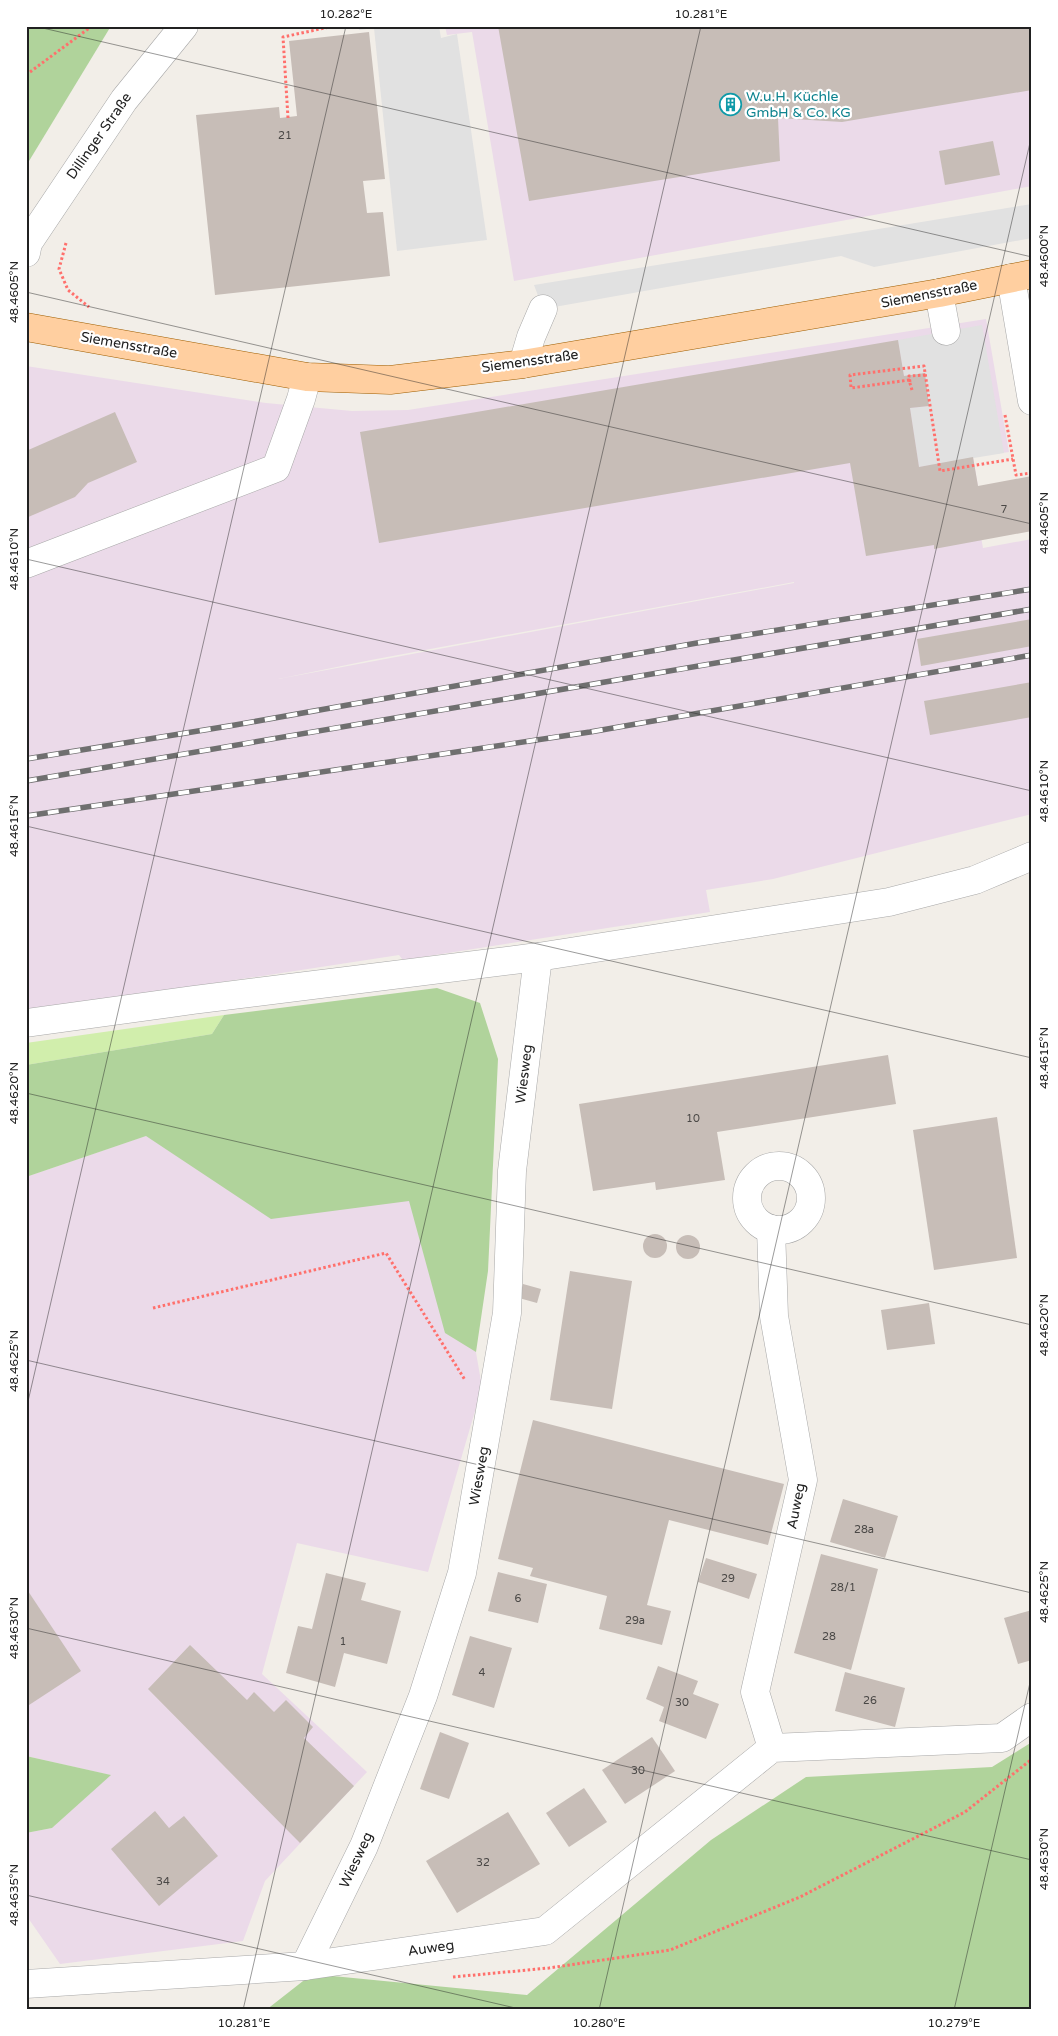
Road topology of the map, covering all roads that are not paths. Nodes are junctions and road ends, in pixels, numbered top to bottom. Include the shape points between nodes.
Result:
1 (184, 26) edge
2 (26, 253) edge
3 (1021, 276) edge
4 (939, 293) junction
5 (543, 309) dead end
6 (26, 327) edge
7 (946, 331) dead end
8 (1029, 363) edge
9 (523, 364) junction
10 (307, 377) junction
11 (26, 564) edge
12 (1032, 856) edge
13 (538, 957) junction
14 (26, 1024) edge
15 (770, 1229) dead end
16 (1032, 1717) edge
17 (772, 1748) junction
18 (305, 1966) junction
19 (26, 1984) edge

1 - 2 street, Dillinger Straße via 124,100 28,243
3 - 4 main road, Siemensstraße
3 - 8 street
4 - 7 street
4 - 9 main road, Siemensstraße
5 - 9 street
6 - 10 main road, Siemensstraße
9 - 10 main road, Siemensstraße via 390,380
10 - 11 street via 276,468
12 - 13 street via 975,880 889,902
13 - 14 street
13 - 18 street, Wiesweg via 512,1171 507,1313 462,1573 423,1696 364,1846
15 - 17 street, Auweg via 774,1316 803,1480 754,1692
16 - 17 street via 1002,1738
17 - 18 street, Auweg via 545,1931
18 - 19 street, Auweg

